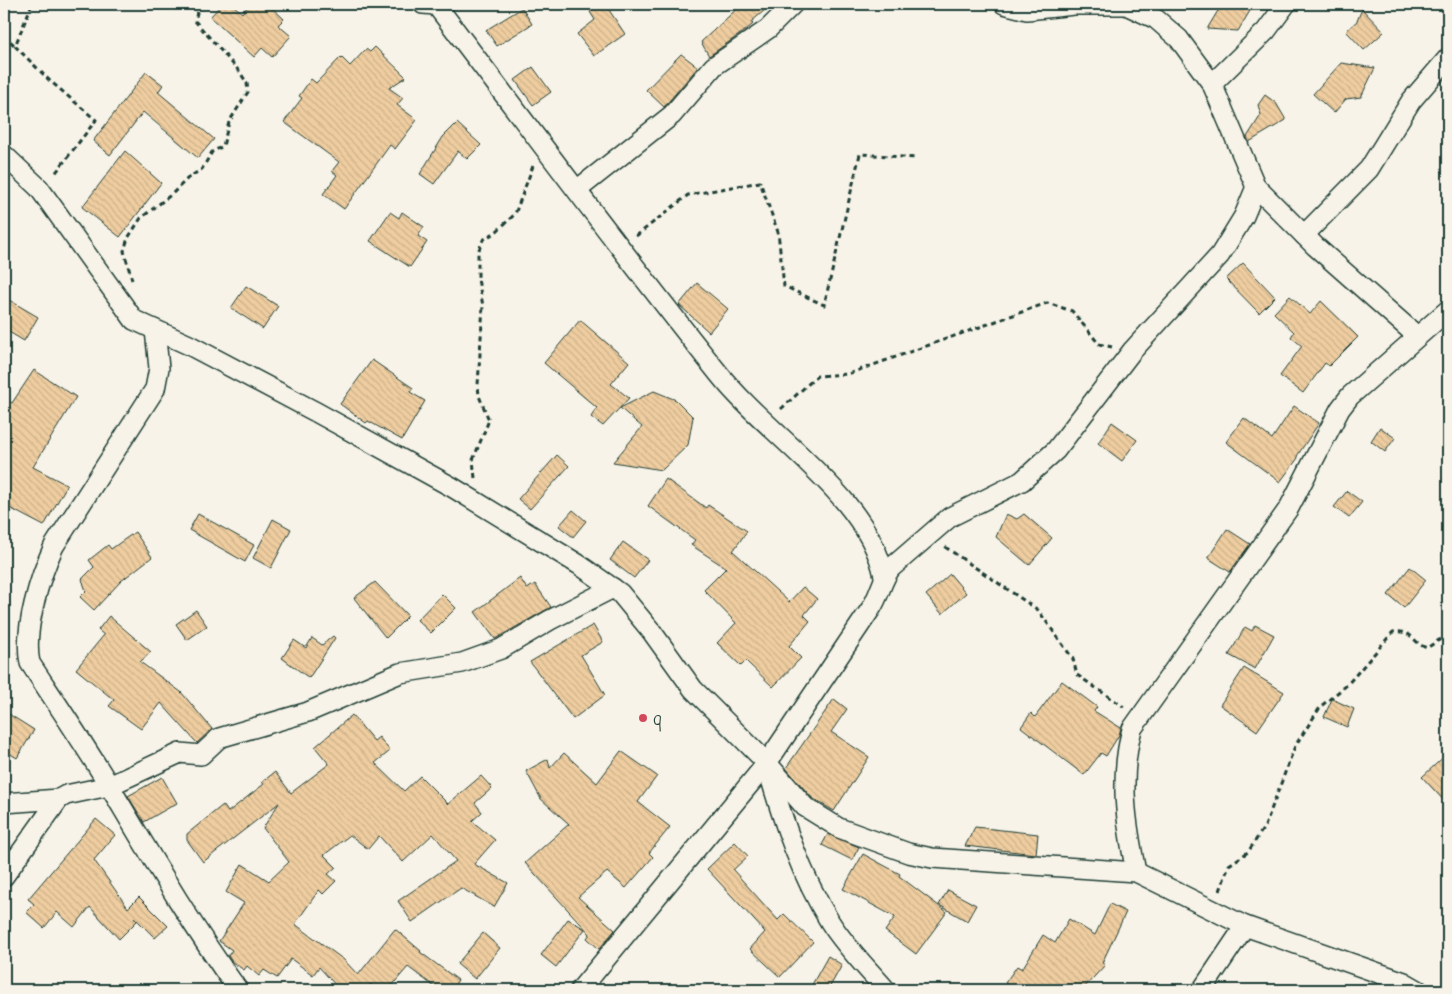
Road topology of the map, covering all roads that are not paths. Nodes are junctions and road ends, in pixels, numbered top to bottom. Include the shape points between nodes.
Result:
1 (423, 4) edge
2 (793, 4) edge
3 (1004, 4) edge
4 (1286, 4) edge
5 (1448, 58) edge
6 (1212, 84) junction
7 (4, 155) edge
8 (1256, 187) junction
9 (577, 190) junction
10 (1304, 235) junction
11 (1448, 310) edge
12 (155, 330) junction
13 (1417, 336) junction
14 (884, 576) junction
15 (613, 588) junction
16 (767, 763) junction
17 (109, 786) junction
18 (59, 799) junction
19 (4, 803) edge
20 (1136, 872) junction
21 (4, 876) edge
22 (1245, 926) junction
23 (238, 990) edge
24 (580, 990) edge
25 (886, 990) edge
26 (1202, 990) edge
27 (1418, 990) edge

1 - 9 street via 436,5
2 - 9 street via 768,29 714,66 672,115
3 - 6 street via 1027,10 1074,5 1126,5 1156,19 1179,39
4 - 6 street via 1266,31
5 - 10 street via 1412,101 1369,169
6 - 8 street
7 - 12 street via 40,190 134,320
8 - 10 street
8 - 14 street via 1244,216 1220,255 1132,351 1056,450 1022,481 950,517 897,561
9 - 14 street via 719,375 857,517 881,557
10 - 13 street
11 - 13 street
12 - 15 street via 281,393 452,487
12 - 17 street via 159,368 155,389 54,546 47,560 28,632 30,662
13 - 20 street via 1350,396 1340,409 1289,508 1132,729 1124,772 1125,813
14 - 16 street via 872,607
15 - 16 street via 652,632 693,689
15 - 17 street via 501,649 462,663 400,673 308,712 219,738 201,755 180,753
16 - 20 street via 805,807 820,817 839,828 908,853 956,861
16 - 24 street
16 - 25 street via 791,844 820,905 830,923
17 - 18 street
17 - 23 street via 147,852
18 - 19 street
18 - 21 street
20 - 22 street
22 - 26 street
22 - 27 street via 1404,982

